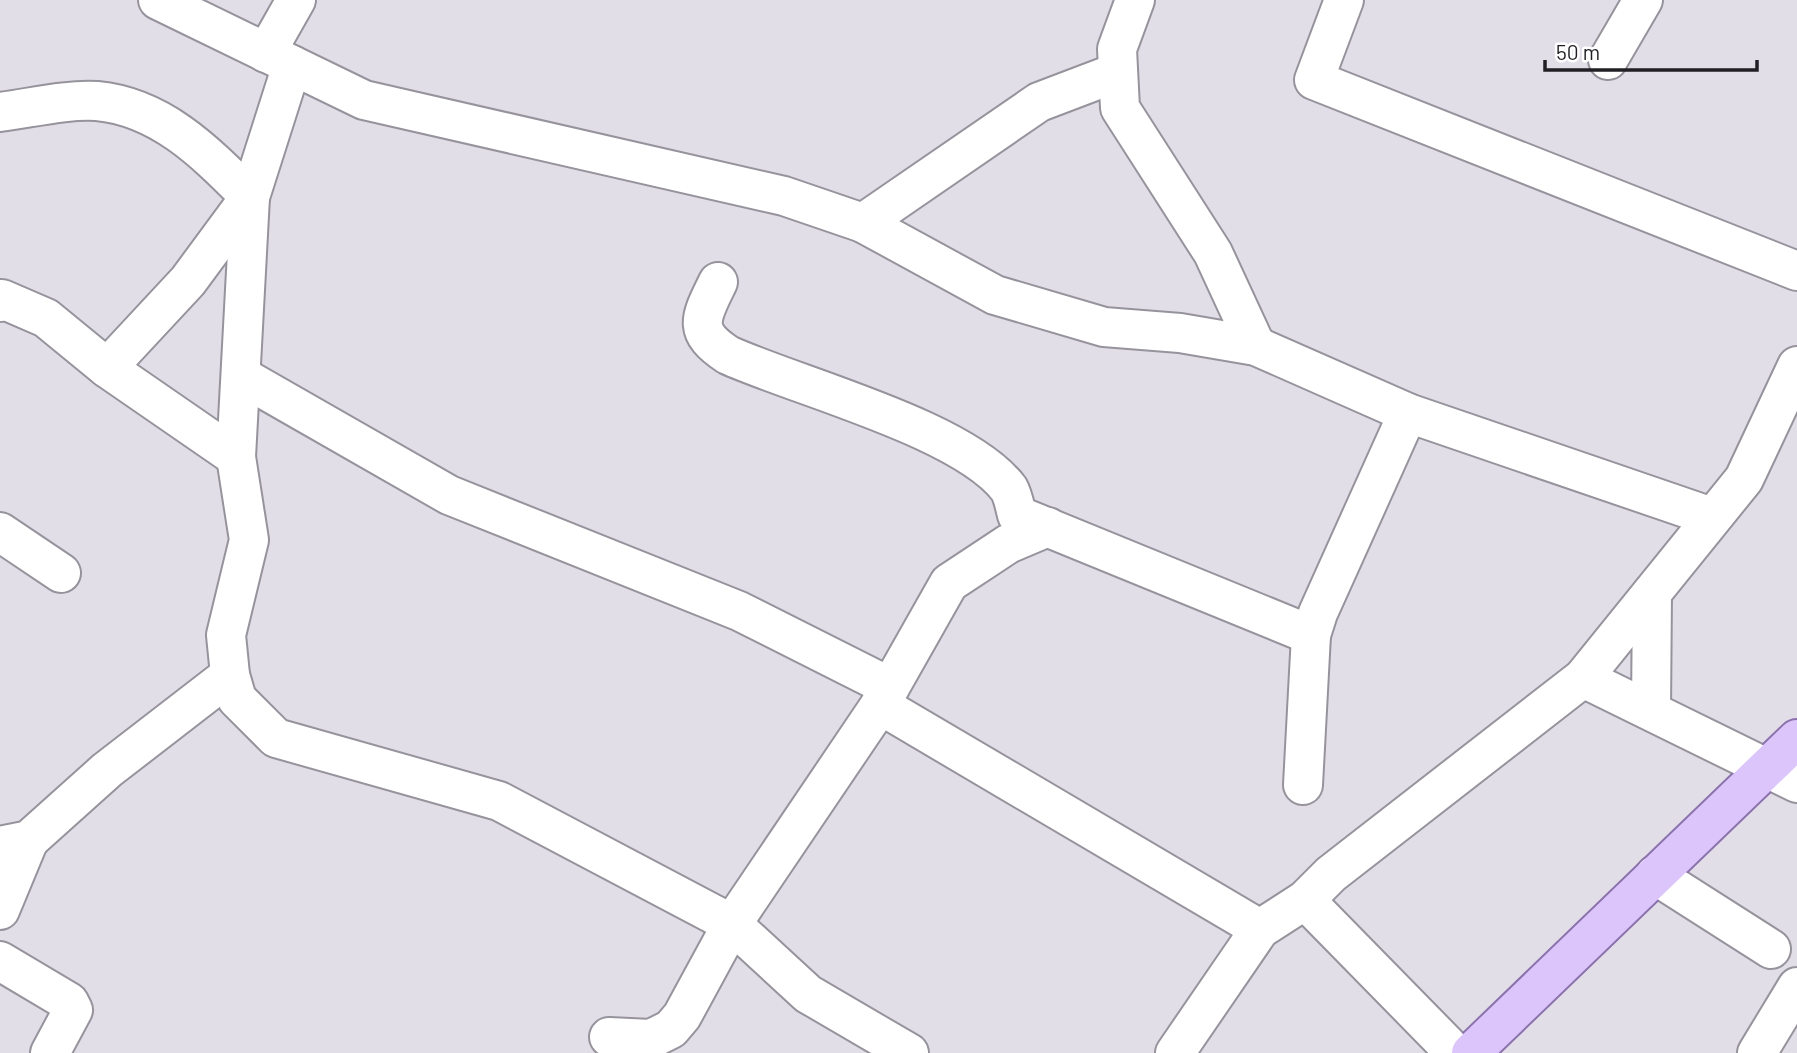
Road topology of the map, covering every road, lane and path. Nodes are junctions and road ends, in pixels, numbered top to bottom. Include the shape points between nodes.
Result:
1 (158, 0) edge
2 (296, 0) edge
3 (1135, 0) edge
4 (1344, 0) edge
5 (1643, 0) edge
6 (279, 59) junction
7 (1608, 60) dead end
8 (1118, 72) junction
9 (0, 112) edge
10 (250, 197) junction
11 (863, 223) junction
12 (1797, 271) edge
13 (718, 282) dead end
14 (0, 302) edge
15 (1256, 346) junction
16 (1797, 366) edge
17 (107, 368) junction
18 (241, 376) junction
19 (1408, 413) junction
20 (236, 457) junction
21 (1712, 517) junction
22 (1048, 527) junction
23 (0, 532) edge
24 (61, 573) dead end
25 (1652, 593) junction
26 (1311, 635) junction
27 (230, 675) junction
28 (1583, 678) junction
29 (885, 696) junction
30 (1651, 710) junction
31 (1797, 739) edge
32 (1789, 781) edge
33 (1303, 785) dead end
34 (15, 843) edge
35 (1655, 875) junction
36 (1305, 901) junction
37 (0, 910) edge
38 (732, 924) junction
39 (1260, 929) junction
40 (1771, 949) dead end
41 (0, 961) edge
42 (1797, 987) edge
43 (609, 1037) dead end
44 (50, 1053) edge
45 (909, 1053) edge
46 (1175, 1053) edge
47 (1455, 1053) edge
48 (1471, 1053) edge
49 (1757, 1053) edge

1 - 6 street
2 - 6 street
3 - 8 street via 1117,49
4 - 12 street via 1314,80
5 - 7 street
6 - 10 street
6 - 11 street via 364,100 784,196
8 - 11 street via 1039,102
8 - 15 street via 1120,108 1213,253
9 - 10 street via 96,101 139,109 199,146
10 - 17 street via 188,281
10 - 18 street
11 - 15 street via 995,295 1104,327
13 - 22 street via 703,313 702,330 710,344 754,367 920,429 983,466 1010,490 1017,515
14 - 17 street via 46,318
15 - 19 street
16 - 21 street via 1744,479
17 - 20 street
18 - 20 street
18 - 29 street via 449,495 739,611
19 - 21 street
19 - 26 street
20 - 27 street via 249,540 226,635
21 - 25 street
22 - 26 street
22 - 29 street via 1008,544 949,583
23 - 24 street
25 - 28 street
25 - 30 street
26 - 33 street
27 - 34 street
27 - 38 street via 237,699 276,738 499,801
28 - 30 street
28 - 36 street via 1331,874
29 - 38 street
29 - 39 street
30 - 32 street
31 - 32 main road
32 - 35 main road
34 - 37 street
35 - 40 street
35 - 48 main road
36 - 39 street
36 - 47 street
38 - 43 street via 671,1030 651,1039
38 - 45 street via 808,994
39 - 46 street
41 - 44 street via 69,1002 73,1010 69,1023
42 - 49 street

